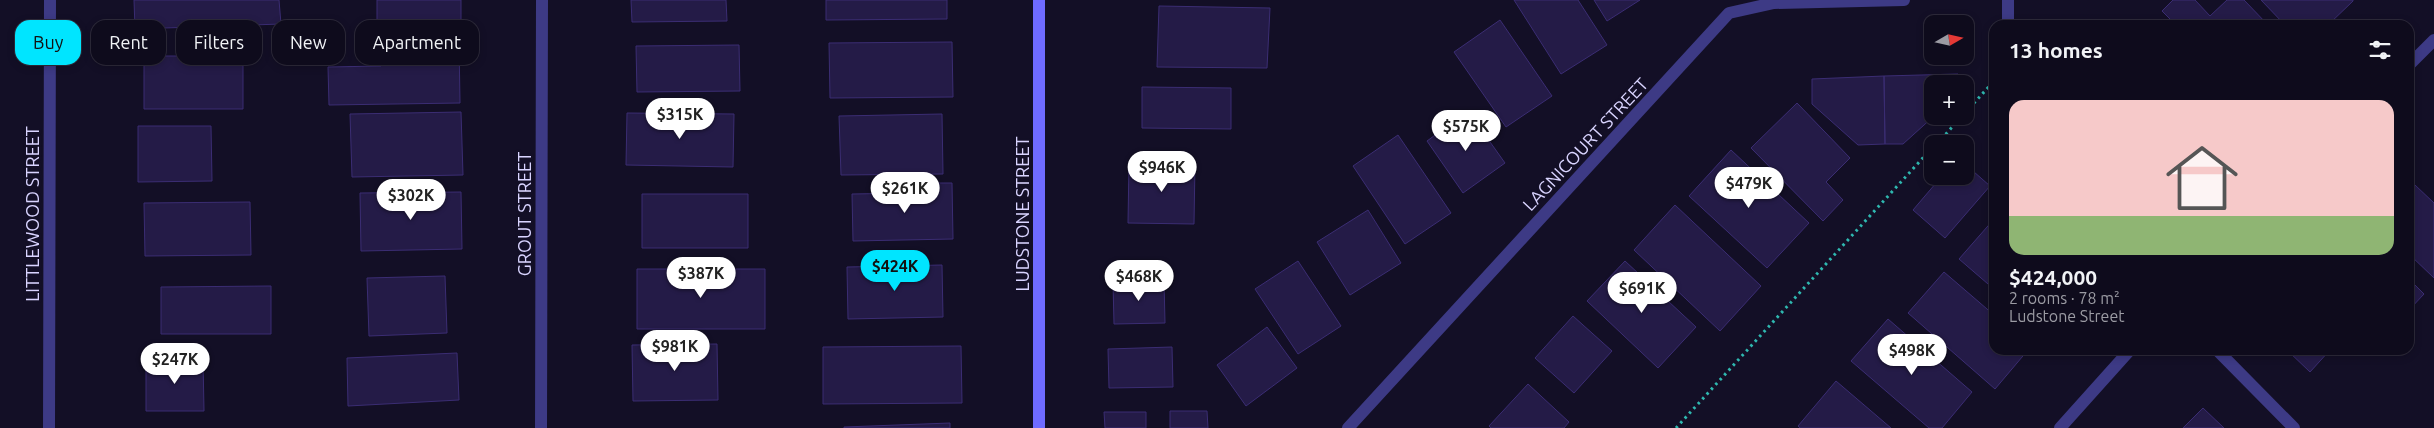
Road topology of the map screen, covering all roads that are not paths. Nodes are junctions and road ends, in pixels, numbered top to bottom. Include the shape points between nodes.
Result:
1 (50, 0) edge
2 (542, 0) edge
3 (1039, 0) edge
4 (1904, 0) edge
5 (2008, 0) edge
6 (2008, 20) edge
7 (2434, 40) edge
8 (2414, 60) edge
9 (2126, 355) edge
10 (2222, 355) edge
11 (49, 428) edge
12 (541, 428) edge
13 (1039, 428) edge
14 (1348, 428) edge
15 (2060, 428) edge
16 (2294, 428) edge

1 - 11 street, LITTLEWOOD STREET
2 - 12 street, GROUT STREET
3 - 13 street, LUDSTONE STREET
4 - 14 street, LAGNICOURT STREET via 1774,3 1729,13
5 - 6 street
7 - 8 street
9 - 15 street
10 - 16 street

